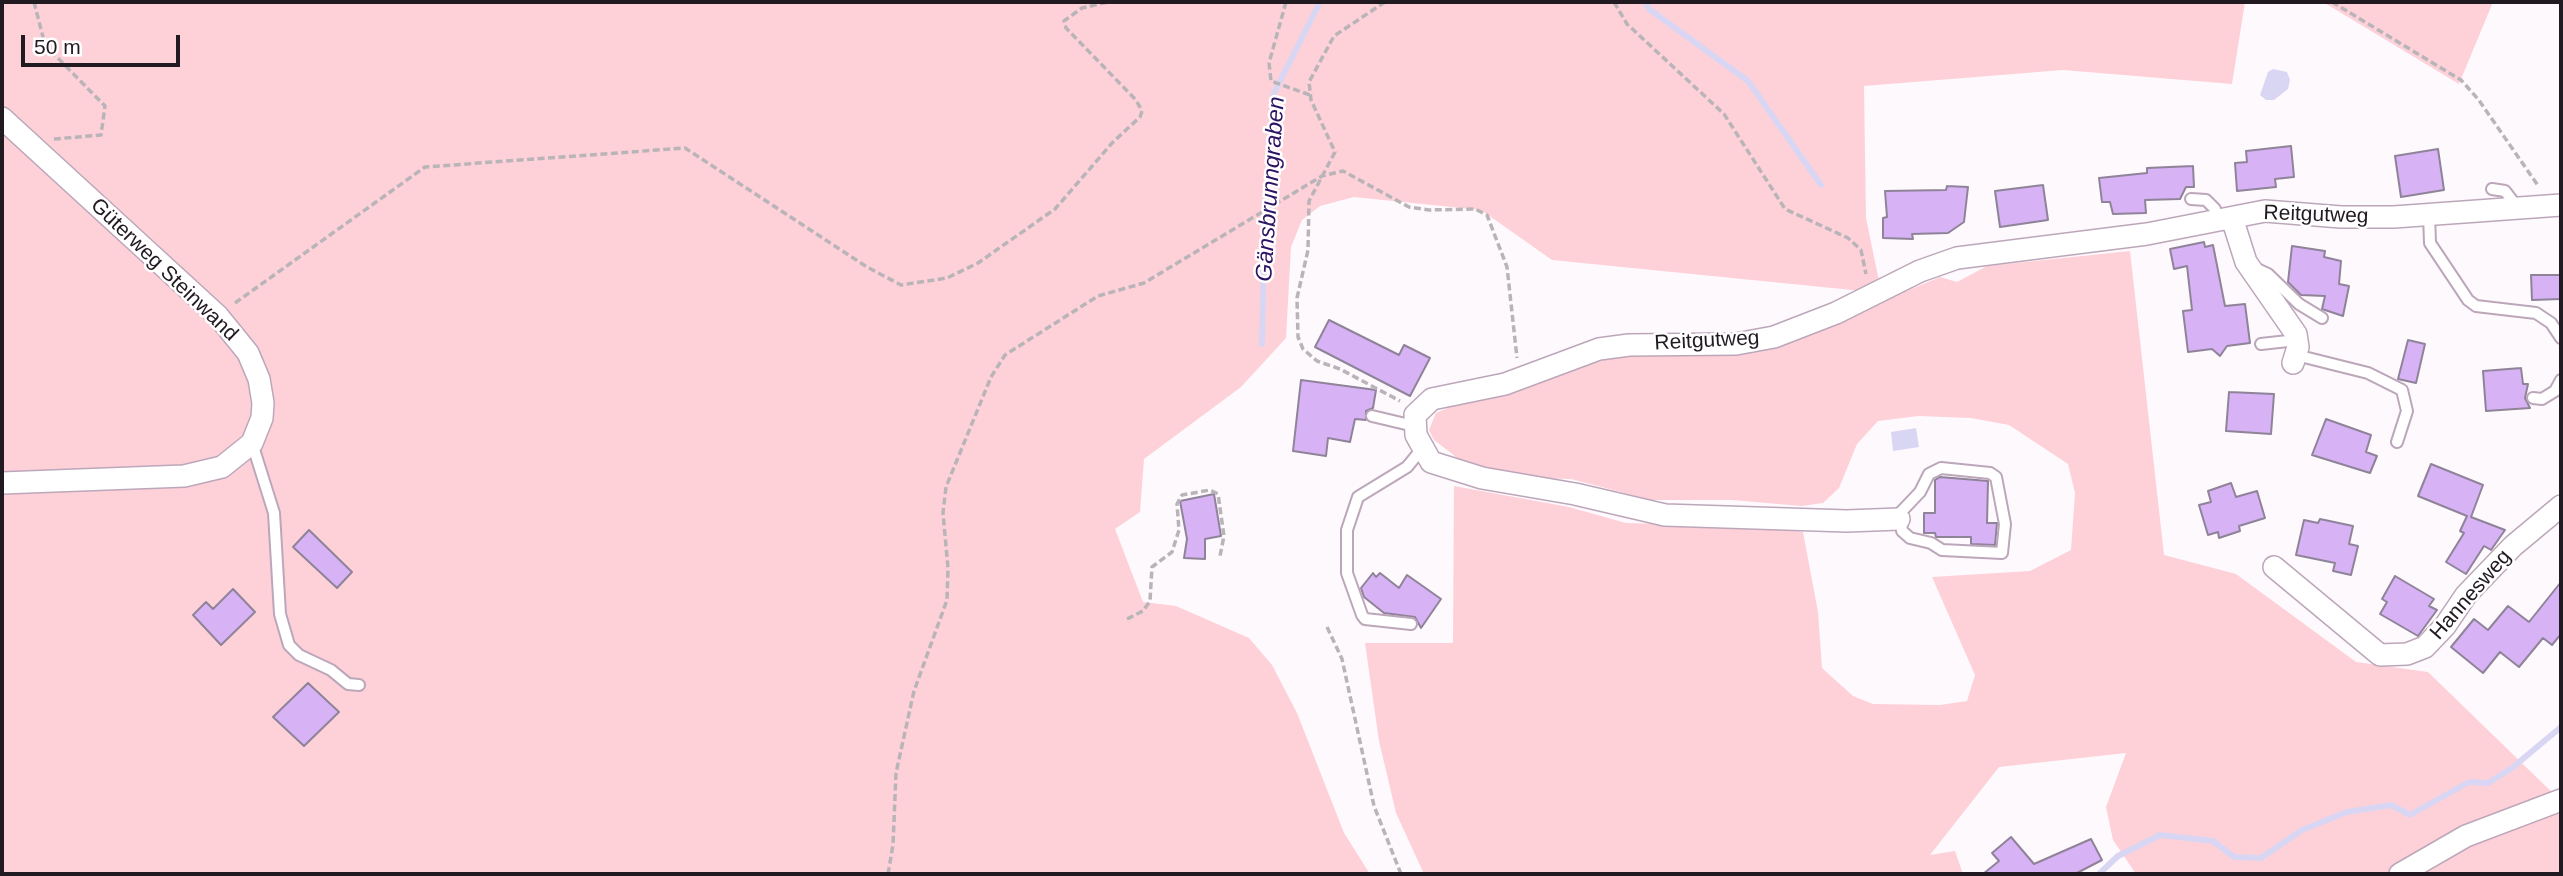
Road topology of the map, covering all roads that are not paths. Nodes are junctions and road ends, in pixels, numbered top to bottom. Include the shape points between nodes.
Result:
1 (2, 118) edge
2 (2492, 189) dead end
3 (2191, 199) dead end
4 (2557, 205) edge
5 (2518, 208) junction
6 (2428, 214) junction
7 (2225, 219) junction
8 (2249, 266) junction
9 (2322, 318) dead end
10 (2561, 338) edge
11 (2261, 344) dead end
12 (2296, 353) junction
13 (2561, 380) edge
14 (2533, 398) dead end
15 (1372, 416) dead end
16 (1415, 419) junction
17 (2397, 442) dead end
18 (253, 443) junction
19 (1422, 450) junction
20 (2, 483) edge
21 (2561, 506) edge
22 (1899, 519) junction
23 (2274, 567) dead end
24 (1411, 624) dead end
25 (359, 685) dead end
26 (2561, 800) edge
27 (2400, 874) edge

1 - 18 street, Güterweg Steinwand via 218,316 248,354 259,379 262,418
2 - 5 lane via 2505,191
3 - 7 lane via 2206,200
4 - 5 street, Reitgutweg
5 - 6 street, Reitgutweg
6 - 7 street, Reitgutweg via 2341,217 2280,211
6 - 10 lane via 2430,243 2468,300 2476,306 2536,313 2551,323
7 - 8 street
7 - 16 street, Reitgutweg via 2135,236 1957,258 1802,328 1762,340 1608,347 1521,379 1439,397 1427,402
8 - 9 lane via 2268,274
8 - 12 street via 2292,327
11 - 12 lane
12 - 17 lane via 2368,373 2402,390 2407,411
13 - 14 lane via 2555,391 2542,399
15 - 16 lane
16 - 19 street
18 - 20 street via 222,467 184,476
18 - 25 lane via 274,513 280,614 289,645 348,684
19 - 22 street via 1435,464 1482,478 1665,514
19 - 24 lane via 1407,467 1358,497 1347,530 1347,573 1362,615
21 - 23 street, Hannesweg via 2513,546 2425,647 2407,654 2380,655
22 - 22 lane via 1936,469 1990,473 1996,477 2004,514 2004,550 1999,554 1941,550 1910,538
26 - 27 street via 2466,836

